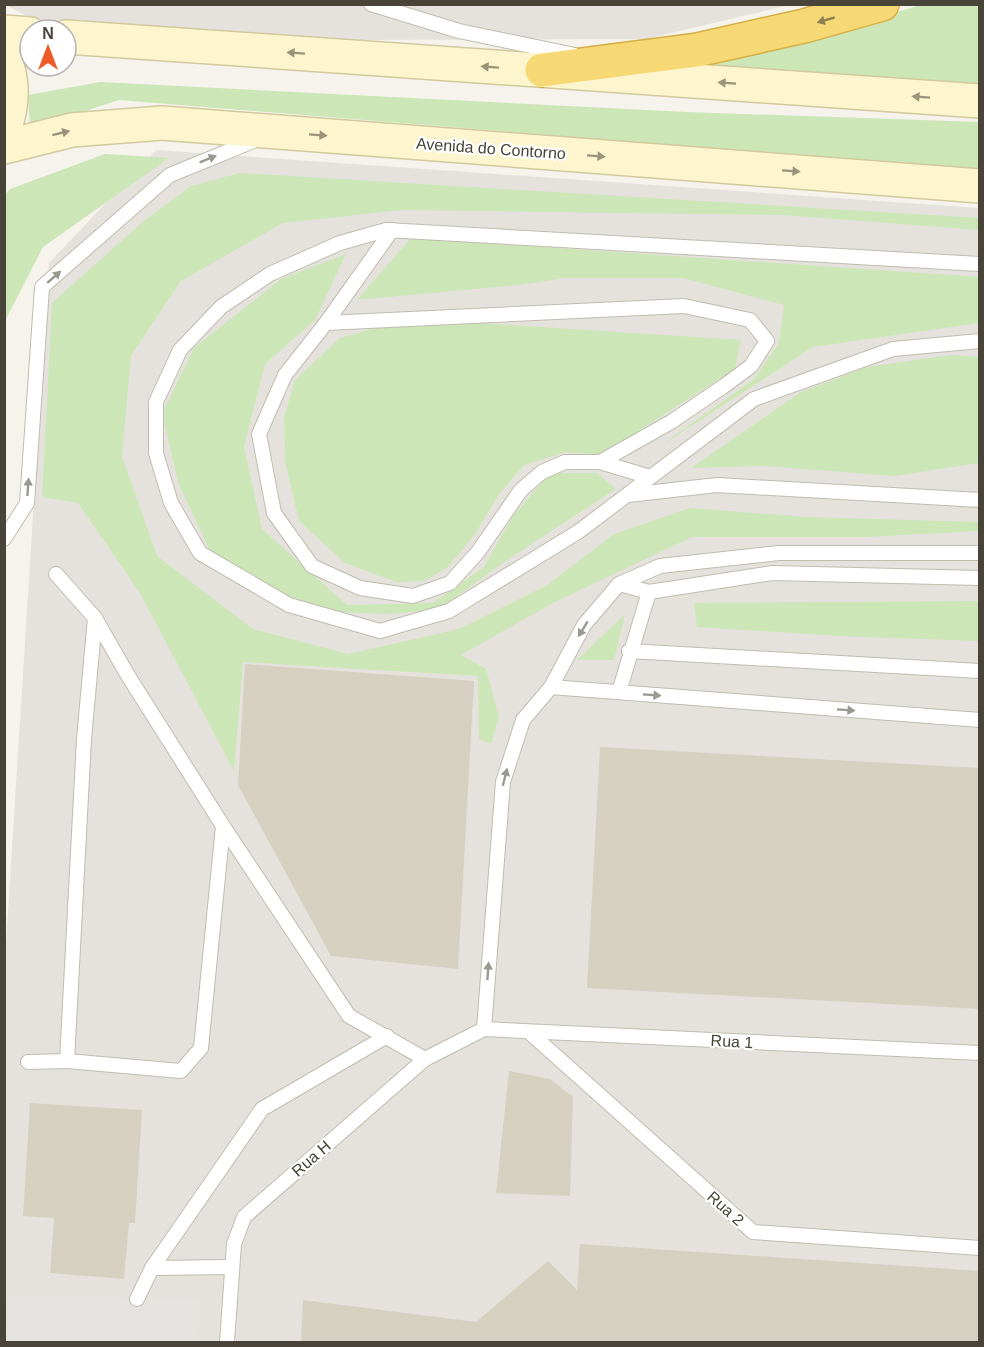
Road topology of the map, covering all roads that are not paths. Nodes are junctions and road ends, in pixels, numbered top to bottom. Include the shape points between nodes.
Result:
1 (371, 4) edge
2 (882, 4) edge
3 (78, 38) edge
4 (4, 57) edge
5 (606, 62) junction
6 (542, 70) junction
7 (980, 101) edge
8 (4, 130) edge
9 (277, 132) junction
10 (4, 147) edge
11 (980, 186) edge
12 (392, 230) junction
13 (980, 264) edge
14 (326, 323) junction
15 (980, 341) edge
16 (600, 462) junction
17 (651, 477) junction
18 (626, 495) junction
19 (980, 500) edge
20 (4, 539) edge
21 (980, 553) edge
22 (56, 574) dead end
23 (980, 578) edge
24 (619, 584) junction
25 (649, 592) junction
26 (95, 618) junction
27 (629, 651) junction
28 (980, 671) edge
29 (551, 687) junction
30 (619, 692) junction
31 (980, 720) edge
32 (223, 826) junction
33 (484, 1029) junction
34 (529, 1032) junction
35 (387, 1036) junction
36 (980, 1053) edge
37 (425, 1059) junction
38 (67, 1061) junction
39 (28, 1062) dead end
40 (980, 1248) edge
41 (231, 1267) junction
42 (152, 1268) junction
43 (137, 1299) dead end
44 (227, 1342) edge

1 - 5 lane via 459,31
2 -> 5 highway via 697,50
6 -> 3 main road
4 - 8 main road via 11,73 11,112
5 - 6 highway
7 -> 6 main road
10 -> 9 main road, Avenida do Contorno via 72,130 162,123
9 -> 11 main road, Avenida do Contorno
20 -> 9 lane via 27,503 42,287 170,175
12 - 13 lane
12 - 14 lane
12 - 18 lane via 340,243 270,274 221,307 180,350 156,402 156,453 171,503 200,553 289,605 380,631 448,611 578,532
14 - 16 lane via 285,375 259,434 274,513 312,566 360,588 413,596 450,583 478,552 521,490 542,472 565,462
14 - 16 lane via 684,306 750,320 767,341 750,366 671,422
15 - 17 lane via 893,349 754,399
16 - 17 lane
17 - 18 lane
18 - 19 lane via 717,485
21 - 24 lane via 779,553 660,566
22 - 26 lane
23 - 25 lane via 772,573
24 - 25 lane
24 -> 29 lane via 584,625
25 - 27 lane
26 - 32 lane
26 - 38 lane via 83,751
27 - 28 lane
27 - 30 lane
29 - 30 lane
33 -> 29 lane via 503,782 523,720
30 -> 31 lane
32 - 35 lane via 350,1016
32 - 38 lane via 201,1048 181,1071
33 - 34 lane, Rua 1
33 - 37 lane, Rua H
34 - 36 lane, Rua 1
34 - 40 lane, Rua 2 via 753,1232
35 - 37 lane
35 - 42 lane via 262,1109
37 - 41 lane, Rua H via 244,1217
38 - 39 lane
41 - 42 lane
41 - 44 lane, Rua H
42 - 43 lane

